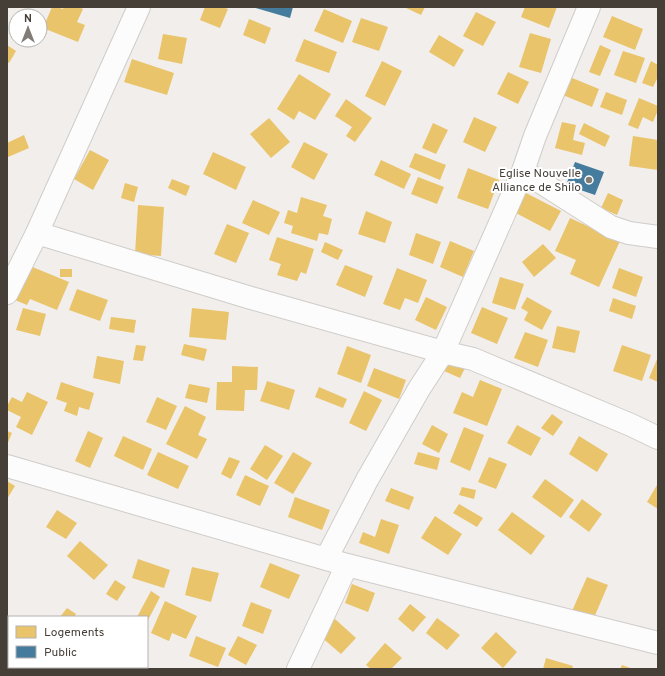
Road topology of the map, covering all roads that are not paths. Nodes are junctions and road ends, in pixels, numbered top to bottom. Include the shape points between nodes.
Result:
1 (139, 7) edge
2 (589, 7) edge
3 (523, 171) junction
4 (37, 233) junction
5 (658, 237) edge
6 (7, 293) edge
7 (443, 352) junction
8 (658, 438) edge
9 (7, 466) edge
10 (326, 559) junction
11 (347, 565) junction
12 (658, 643) edge
13 (298, 669) edge

1 - 4 street
2 - 3 street
3 - 5 street via 611,227 629,233
3 - 7 street
4 - 6 street
4 - 7 street via 251,298
7 - 8 street via 473,359
7 - 10 street via 367,480
9 - 10 street
10 - 11 street
11 - 12 street
11 - 13 street

